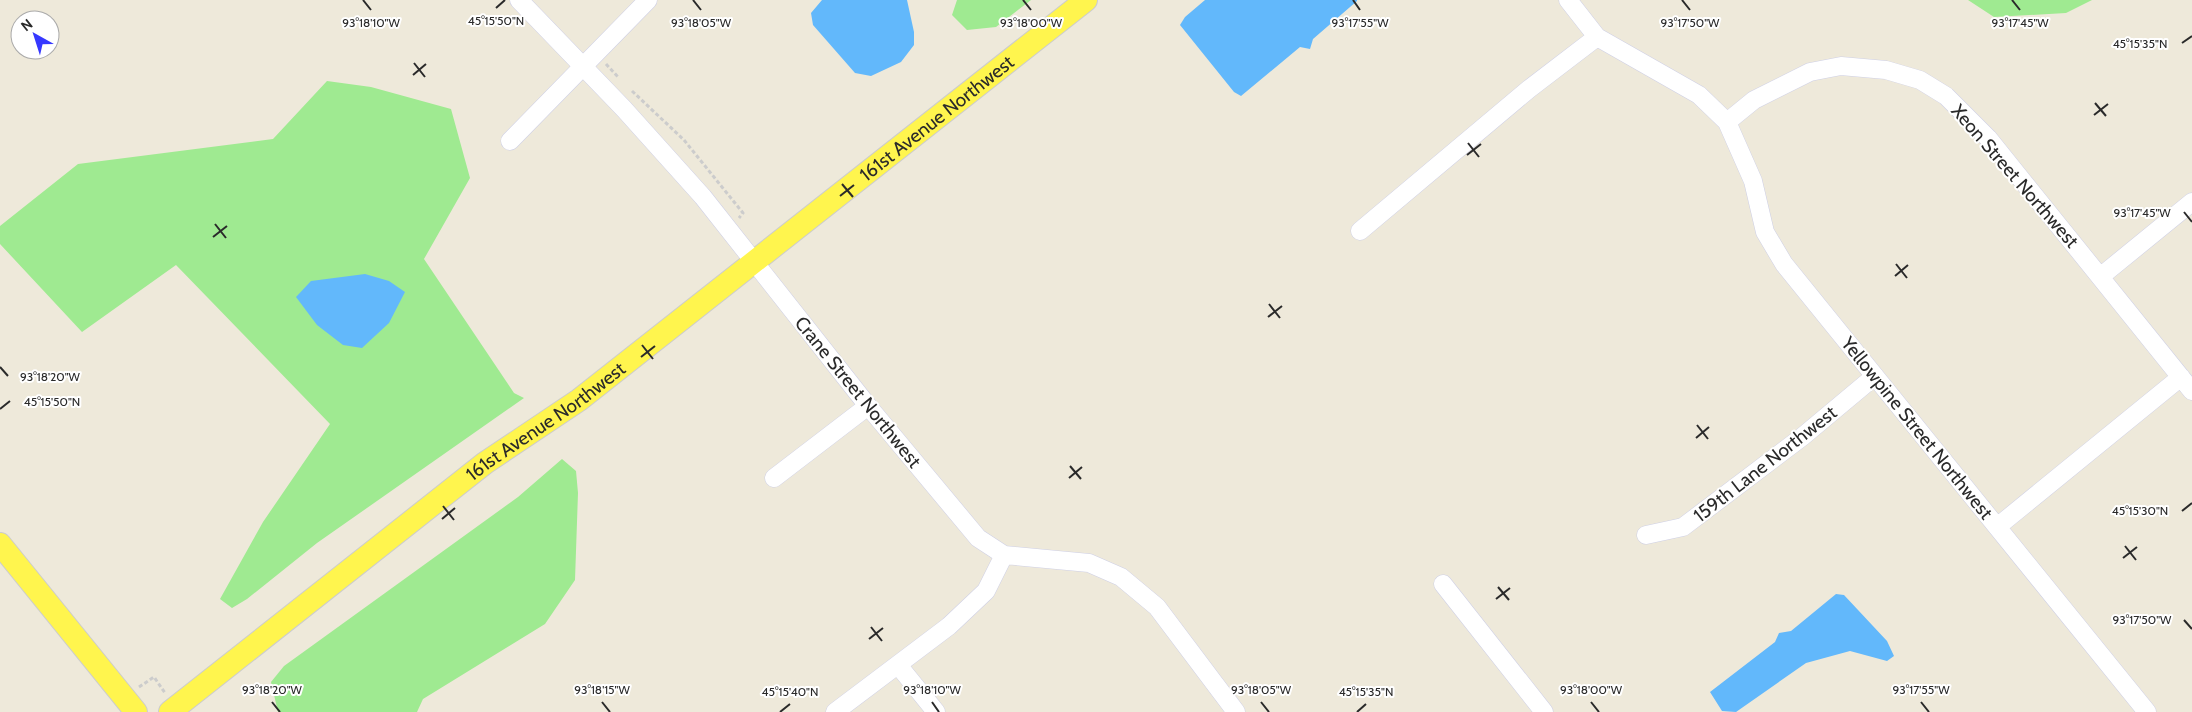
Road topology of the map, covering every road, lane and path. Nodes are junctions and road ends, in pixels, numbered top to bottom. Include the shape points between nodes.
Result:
1 (519, 0) edge
2 (648, 0) edge
3 (1086, 0) edge
4 (1568, 0) edge
5 (1597, 37) junction
6 (596, 53) junction
7 (583, 66) junction
8 (1727, 122) junction
9 (510, 141) dead end
10 (2192, 202) edge
11 (1360, 231) dead end
12 (731, 232) junction
13 (755, 262) junction
14 (2100, 277) junction
15 (1875, 376) junction
16 (2181, 377) junction
17 (2192, 391) edge
18 (868, 406) junction
19 (774, 478) dead end
20 (1997, 527) junction
21 (1646, 535) dead end
22 (0, 544) edge
23 (1004, 555) junction
24 (1443, 584) dead end
25 (898, 665) junction
26 (136, 712) edge
27 (170, 712) edge
28 (835, 712) edge
29 (936, 712) edge
30 (1236, 712) edge
31 (1544, 712) edge
32 (2147, 712) edge

1 - 7 street, Crane Street Northwest
2 - 6 street
3 - 13 main road, 161st Avenue Northwest
4 - 5 street
5 - 8 street via 1699,95
5 - 11 street via 1529,89
6 - 7 street
6 - 12 path via 684,140 743,213
7 - 9 street
7 - 12 street, Crane Street Northwest via 658,146
8 - 14 street, Xeon Street Northwest via 1754,100 1810,72 1841,66 1886,70 1920,80 1946,96 1988,138
8 - 15 street, Yellowpine Street Northwest via 1753,181 1765,232 1774,248
10 - 14 street
12 - 13 street, Crane Street Northwest
13 - 18 street, Crane Street Northwest
13 - 27 main road, 161st Avenue Northwest via 579,400 485,463
14 - 16 street, Xeon Street Northwest
15 - 20 street, Yellowpine Street Northwest
15 - 21 street, 159th Lane Northwest via 1802,437 1683,527
16 - 17 street, Xeon Street Northwest
16 - 20 street
18 - 19 street
18 - 23 street, Crane Street Northwest via 978,538
20 - 32 street, Yellowpine Street Northwest
22 - 26 main road
23 - 25 street via 986,591 949,626
23 - 30 street, Crane Street Northwest via 1089,563 1121,577 1157,607
24 - 31 street
25 - 28 street
25 - 29 street

